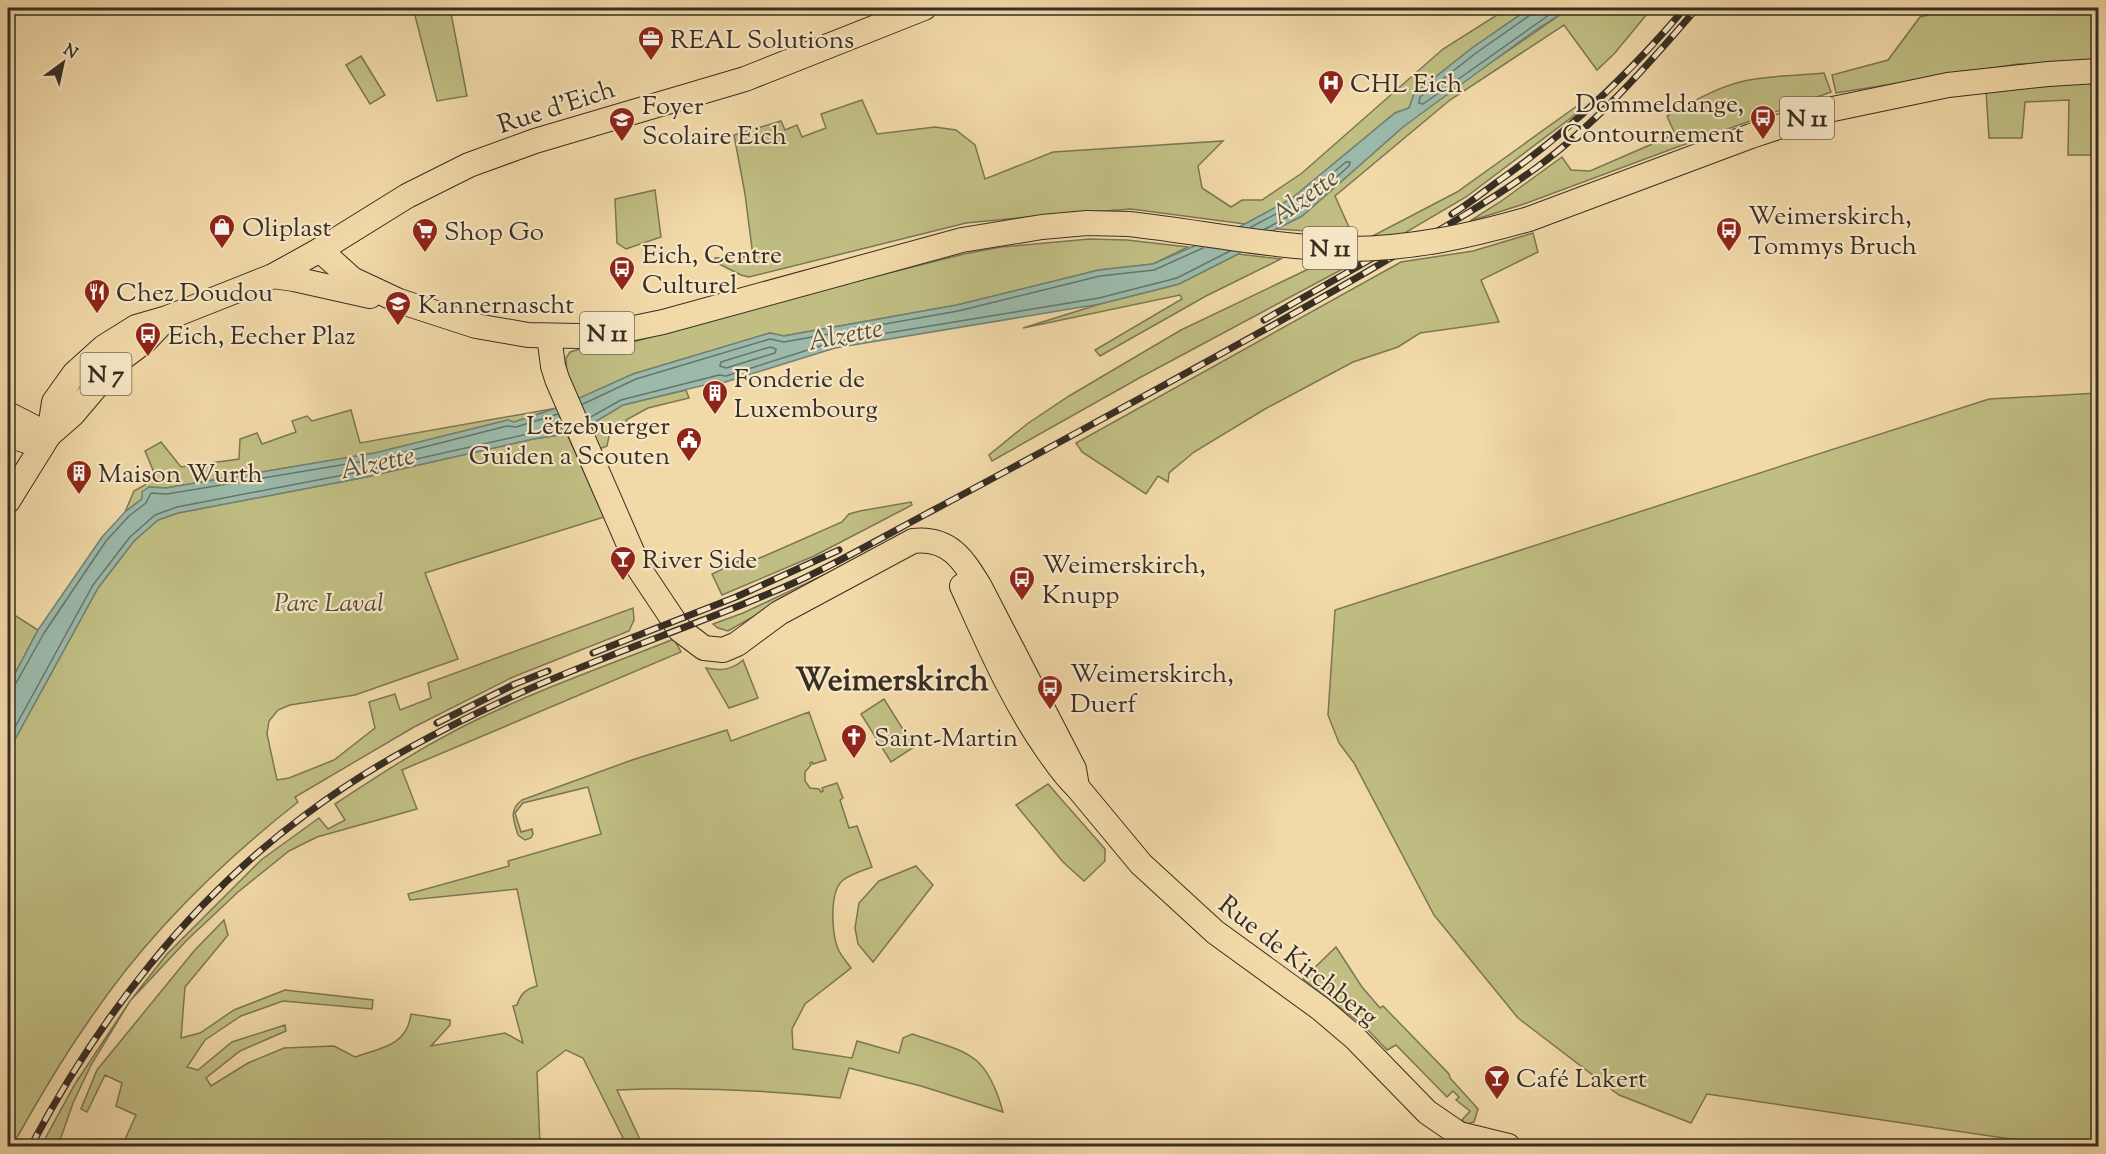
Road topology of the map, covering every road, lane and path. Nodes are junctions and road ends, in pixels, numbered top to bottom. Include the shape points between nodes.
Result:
1 (924, 8) edge
2 (2098, 71) edge
3 (320, 250) junction
4 (273, 276) junction
5 (339, 290) junction
6 (399, 302) junction
7 (167, 318) junction
8 (549, 336) junction
9 (8, 414) edge
10 (8, 435) edge
11 (45, 440) junction
12 (8, 501) edge
13 (1508, 1146) edge

1 - 3 main road, Rue d'Eich / N 7 via 745,79 535,141 469,165 407,196
2 - 8 main road, N 11, bridge via 1948,85 1833,109 1529,219 1445,241 1347,249 1129,225 1042,226 962,240 630,329
3 - 4 main road, N 7
3 - 5 main road via 322,268
3 - 6 main road, N 11 via 352,279
4 - 5 main road, N 11
4 - 7 main road, N 7
5 - 6 main road, N 11
6 - 8 main road, N 11 via 476,326
7 - 11 main road, N 7 via 117,362
7 - 11 main road, N 7 via 136,327 104,347 74,374 54,402
8 - 13 main road, Rue de Kirchberg via 557,379 640,570 680,630 704,648 723,650 779,613 897,549 936,553 947,560 991,626 1012,672 1074,769 1077,787 1141,864 1215,932 1354,1037 1427,1112 1459,1134
9 - 11 main road
10 - 11 main road
11 - 12 main road, N 7

